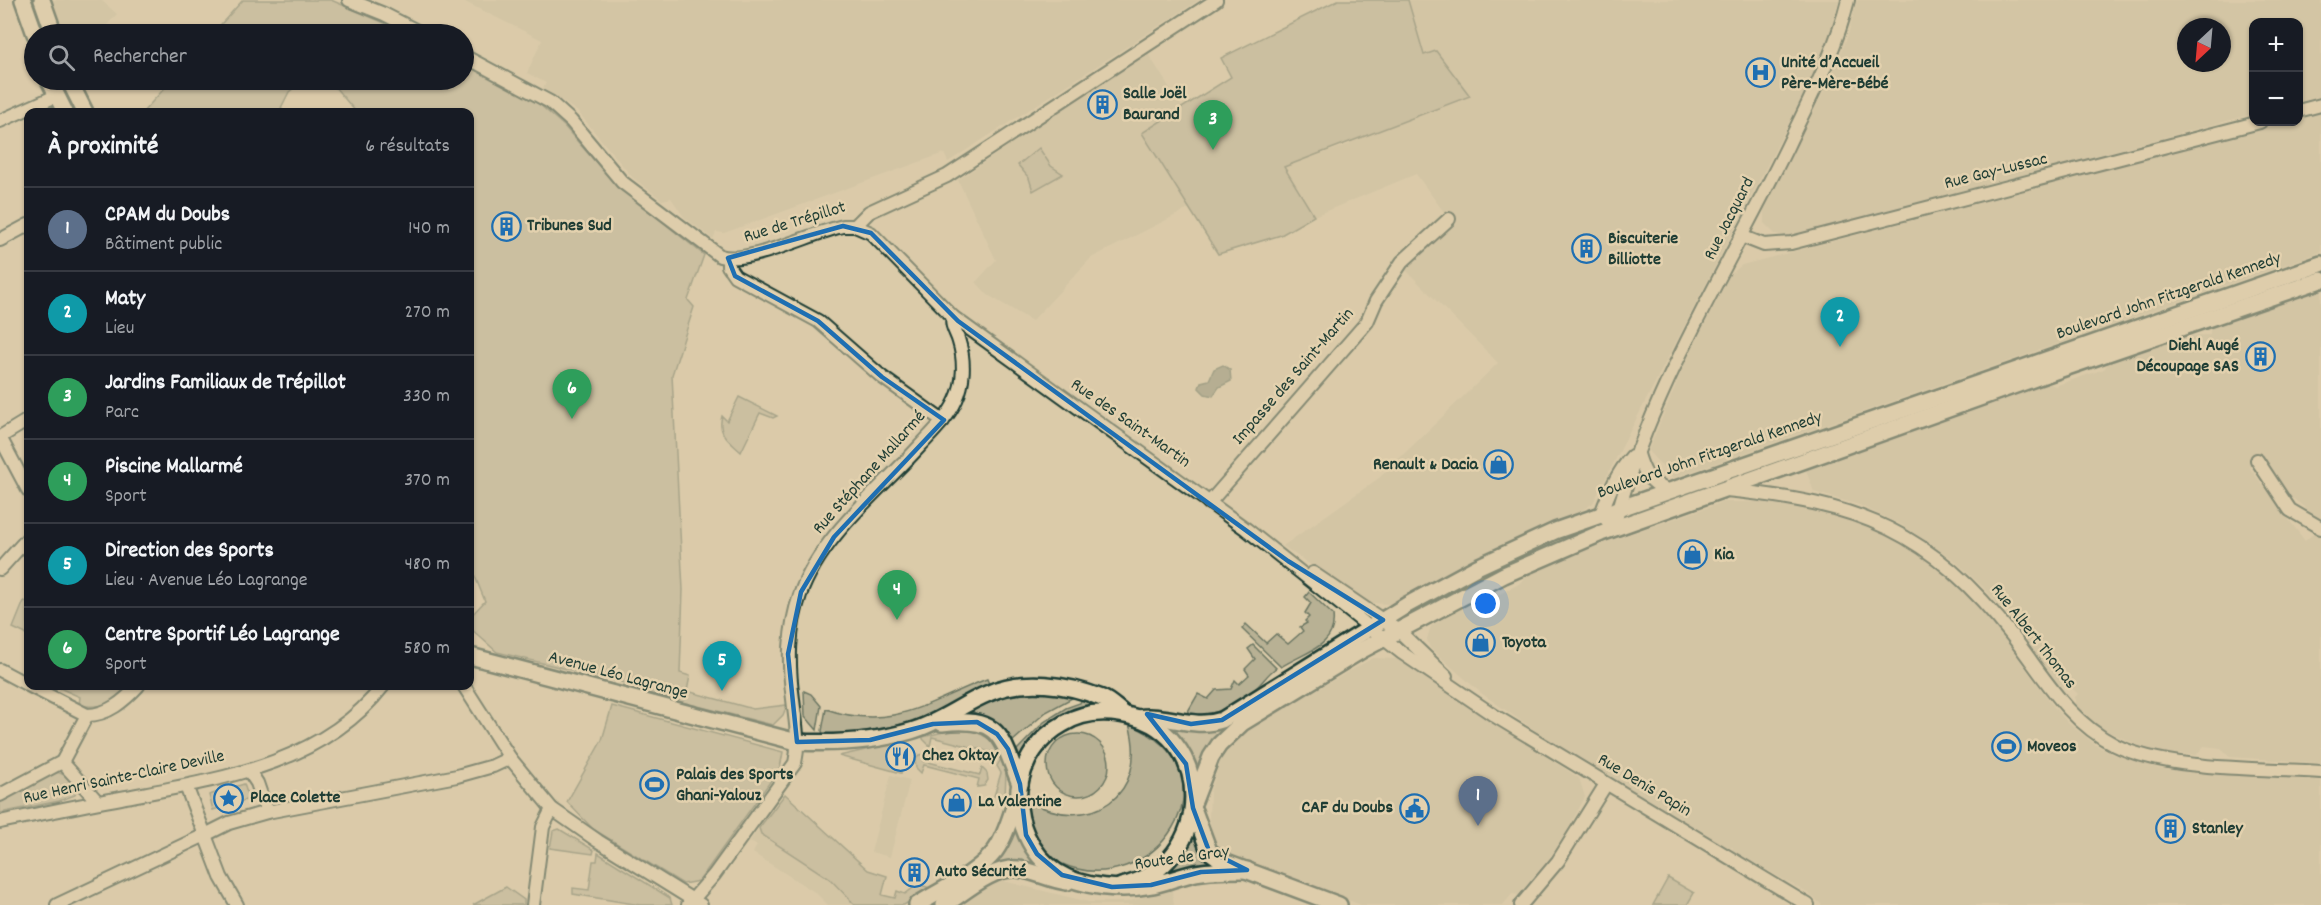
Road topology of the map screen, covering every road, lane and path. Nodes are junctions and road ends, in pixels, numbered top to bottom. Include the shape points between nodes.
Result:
1 (23, 0) edge
2 (42, 0) edge
3 (349, 0) edge
4 (1216, 0) edge
5 (1848, 0) edge
6 (31, 24) edge
7 (50, 24) edge
8 (404, 24) edge
9 (474, 61) edge
10 (53, 90) edge
11 (74, 90) edge
12 (56, 96) junction
13 (2321, 105) edge
14 (29, 108) edge
15 (63, 108) edge
16 (82, 108) edge
17 (24, 110) edge
18 (2303, 110) edge
19 (0, 121) edge
20 (2249, 125) edge
21 (1449, 219) dead end
22 (855, 226) junction
23 (24, 227) edge
24 (1741, 236) junction
25 (0, 240) edge
26 (728, 258) junction
27 (2321, 264) edge
28 (2321, 280) edge
29 (953, 317) junction
30 (943, 421) junction
31 (24, 422) edge
32 (0, 437) edge
33 (1637, 451) junction
34 (2257, 460) dead end
35 (24, 482) edge
36 (1667, 490) junction
37 (1726, 490) junction
38 (1209, 503) junction
39 (1620, 507) junction
40 (1601, 514) junction
41 (1614, 528) junction
42 (2321, 528) edge
43 (24, 542) edge
44 (1288, 561) junction
45 (0, 569) edge
46 (1383, 620) junction
47 (1369, 627) junction
48 (1400, 632) junction
49 (1384, 640) junction
50 (474, 657) edge
51 (0, 670) edge
52 (24, 682) edge
53 (39, 690) edge
54 (134, 690) edge
55 (376, 690) edge
56 (467, 690) edge
57 (1464, 694) junction
58 (87, 715) junction
59 (1131, 716) junction
60 (933, 724) junction
61 (797, 742) junction
62 (510, 758) junction
63 (62, 762) junction
64 (249, 771) junction
65 (2321, 772) edge
66 (1605, 784) junction
67 (186, 786) junction
68 (1019, 788) junction
69 (0, 795) edge
70 (98, 802) junction
71 (1194, 805) junction
72 (552, 809) junction
73 (267, 812) junction
74 (0, 822) edge
75 (205, 835) junction
76 (1247, 870) junction
77 (1082, 884) junction
78 (1121, 886) junction
79 (694, 903) edge
80 (57, 905) edge
81 (237, 905) edge
82 (533, 905) edge
83 (917, 905) edge
84 (944, 905) edge
85 (1339, 905) edge
86 (1521, 905) edge
87 (1808, 905) edge

1 - 6 main road
2 - 7 main road
3 - 8 street
4 - 22 street, Rue de Trépillot via 947,176 869,212
5 - 24 street, Rue Jacquard via 1831,57
9 - 26 street, Rue de Trépillot via 550,102 622,182 705,246
10 - 12 main road
11 - 16 main road
12 - 14 street
12 - 15 main road
13 - 18 street
17 - 19 street
20 - 24 street, Rue Gay-Lussac via 1791,243 1764,245
21 - 38 street, Impasse des Saint-Martin via 1402,262 1367,322
22 - 26 street, Rue de Trépillot via 825,230 747,257
22 - 29 street, Rue des Saint-Martin via 878,239
23 - 25 street
24 - 33 street, Rue Jacquard
26 - 30 street, Rue Stéphane Mallarmé via 735,276 818,321 882,377
27 - 36 main road, Boulevard John Fitzgerald Kennedy
28 - 37 main road, Boulevard John Fitzgerald Kennedy
29 - 30 street via 951,324 960,343 963,364 962,382
29 - 38 street, Rue des Saint-Martin
30 - 61 street, Rue Stéphane Mallarmé via 834,537 801,592 788,654
31 - 32 street
32 - 35 street
33 - 36 street via 1651,483
33 - 39 street, Rue Jacquard
33 - 40 street, Rue Jacquard via 1622,468
34 - 42 street via 2290,510
36 - 39 main road, Boulevard John Fitzgerald Kennedy
37 - 41 main road, Boulevard John Fitzgerald Kennedy
37 - 65 street, Rue Albert Thomas via 1785,496 1839,508 1892,529 1960,576 2014,639 2065,708 2087,729 2115,745 2170,762
38 - 44 street, Rue des Saint-Martin
39 - 40 main road, Boulevard John Fitzgerald Kennedy
39 - 41 street, Rue Jacquard
40 - 41 street
40 - 46 main road, Boulevard John Fitzgerald Kennedy via 1477,567
41 - 48 main road, Boulevard John Fitzgerald Kennedy via 1504,574
43 - 45 street
44 - 46 street, Rue des Saint-Martin
44 - 47 street, Rue des Saint-Martin
46 - 47 main road, Boulevard John Fitzgerald Kennedy
46 - 48 street, Rue des Saint-Martin
47 - 49 street, Rue des Saint-Martin
47 - 59 main road, Boulevard John Fitzgerald Kennedy via 1222,720 1202,724 1153,715
48 - 49 main road, Boulevard John Fitzgerald Kennedy
48 - 57 street, Rue Denis Papin
49 - 57 street, Rue Denis Papin
49 - 71 main road, Boulevard John Fitzgerald Kennedy via 1242,723 1211,757
50 - 61 main road, Avenue Léo Lagrange
51 - 52 street
53 - 58 street
54 - 58 street via 122,703
55 - 64 street via 360,713 330,735
56 - 62 street
57 - 66 street, Rue Denis Papin
58 - 63 street
59 - 60 main road, Avenue Léo Lagrange via 1104,698 1058,687 1020,684 991,692
59 - 68 main road via 1089,714 1057,727 1033,752
59 - 71 main road via 1163,733 1182,755 1190,773
60 - 61 main road, Avenue Léo Lagrange via 870,740
60 - 68 main road, Avenue Léo Lagrange via 970,720 992,730 1008,749
61 - 79 street via 795,763
62 - 72 street
62 - 73 street via 457,776
63 - 69 street
63 - 70 street
64 - 67 street, Rue Henri Sainte-Claire Deville
64 - 73 street, Rue Henri Sainte-Claire Deville
66 - 86 street via 1558,861
66 - 87 street, Rue Denis Papin
67 - 70 street, Rue Henri Sainte-Claire Deville
67 - 75 street
68 - 77 main road via 1022,825 1031,845 1053,869
68 - 83 main road via 1004,833 989,857
70 - 74 street, Rue Henri Sainte-Claire Deville
71 - 76 main road, Route de Gray via 1209,851 1224,862
71 - 78 main road via 1186,835 1171,859 1148,876
72 - 79 street
72 - 82 street via 543,827
73 - 75 street
75 - 80 street
75 - 81 street
76 - 78 main road, Route de Gray via 1201,872 1151,885
76 - 85 main road, Route de Gray
77 - 78 main road
77 - 84 main road via 1008,869

